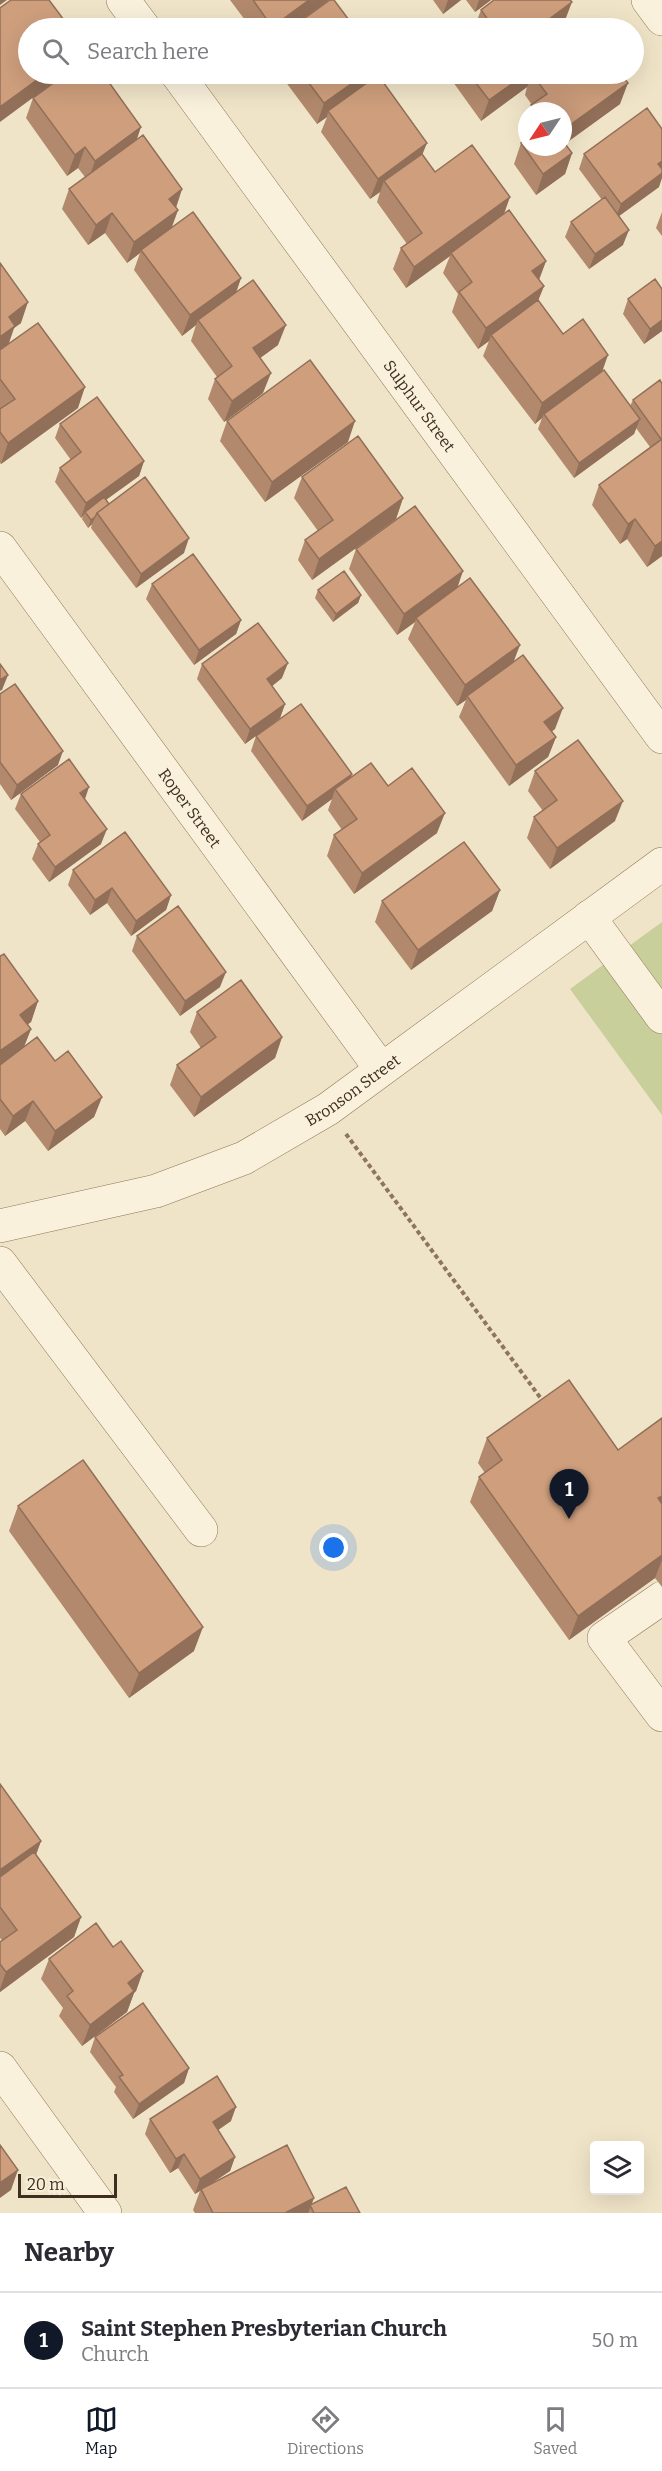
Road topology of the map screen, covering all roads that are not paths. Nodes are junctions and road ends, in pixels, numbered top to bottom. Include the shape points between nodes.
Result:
1 (123, 0) edge
2 (648, 0) edge
3 (136, 18) edge
4 (662, 19) edge
5 (184, 84) edge
6 (0, 548) edge
7 (662, 737) edge
8 (662, 864) edge
9 (590, 917) junction
10 (662, 1017) edge
11 (381, 1069) junction
12 (0, 1226) edge
13 (0, 1263) edge
14 (201, 1530) dead end
15 (662, 1598) edge
16 (662, 1715) edge
17 (0, 2068) edge
18 (105, 2213) edge

1 - 3 street
2 - 4 street
5 - 7 street, Sulphur Street
6 - 11 street, Roper Street
8 - 9 street, Bronson Street
9 - 10 street
9 - 11 street, Bronson Street
11 - 12 street, Bronson Street via 328,1109 244,1158 156,1191
13 - 14 street
15 - 16 street via 604,1638
17 - 18 street

